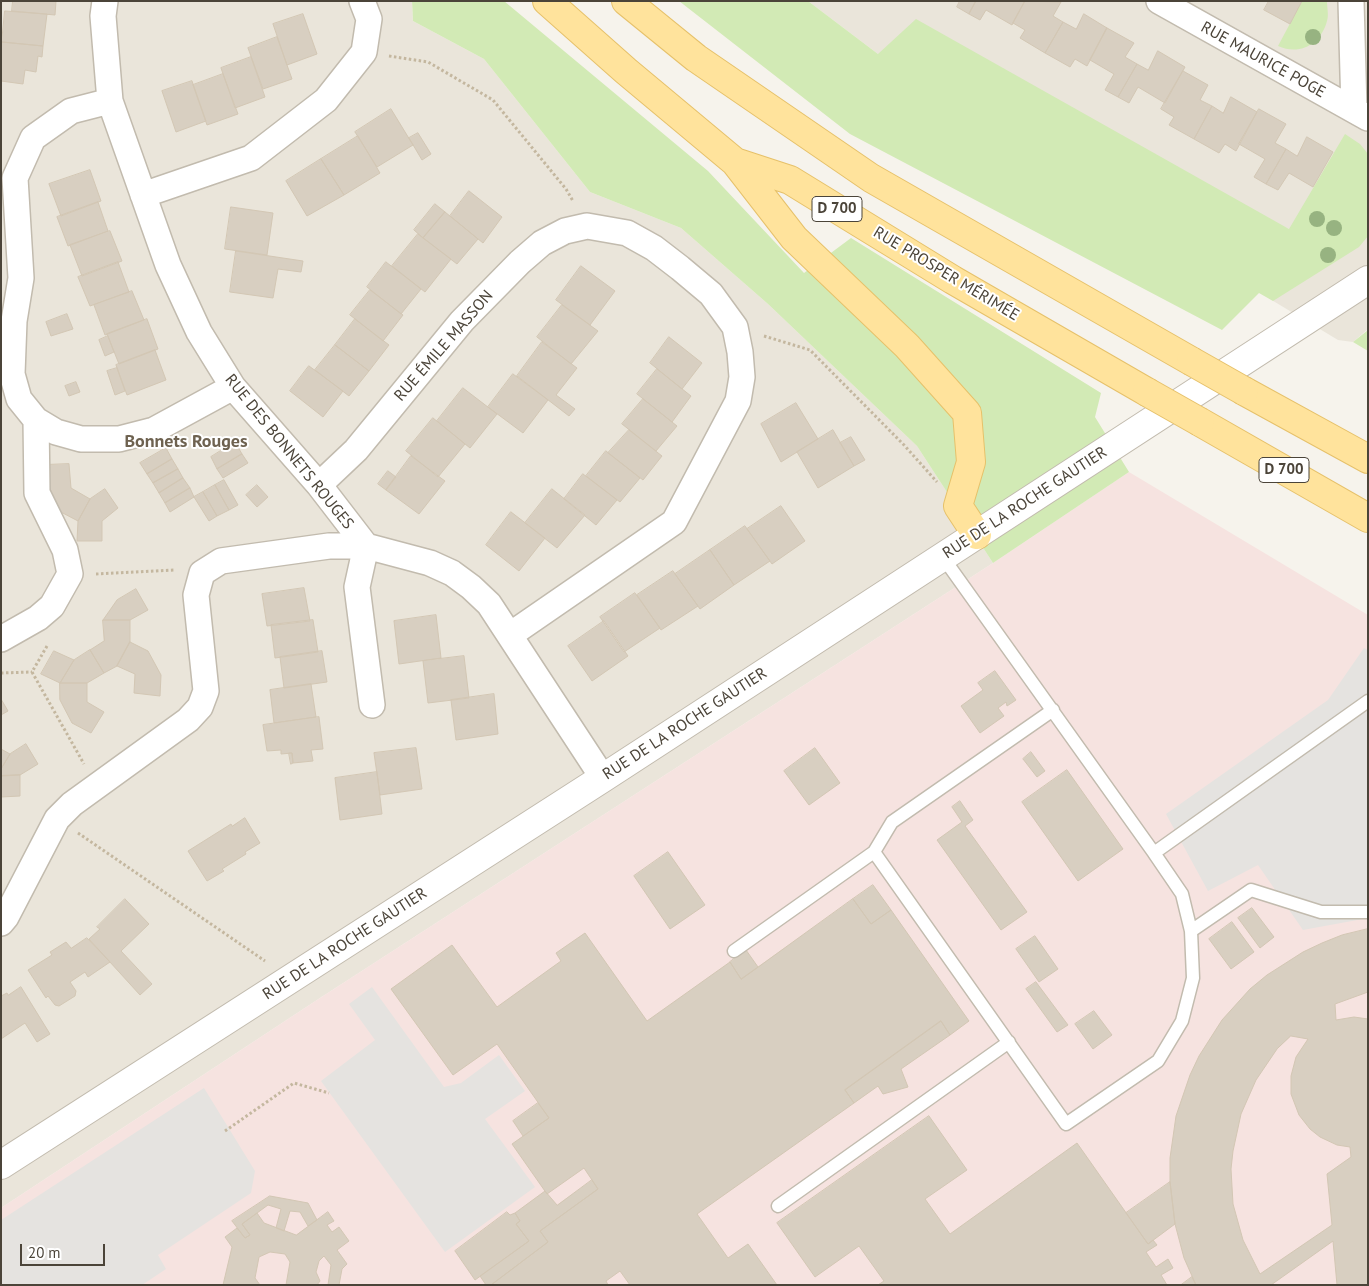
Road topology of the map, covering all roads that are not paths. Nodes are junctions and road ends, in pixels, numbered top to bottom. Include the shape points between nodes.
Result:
1 (105, 1) edge
2 (362, 1) edge
3 (547, 1) edge
4 (626, 1) edge
5 (1159, 1) edge
6 (1351, 1) edge
7 (110, 102) junction
8 (1361, 114) edge
9 (736, 162) junction
10 (143, 195) junction
11 (1368, 280) edge
12 (8, 324) edge
13 (233, 387) junction
14 (36, 420) junction
15 (1368, 460) edge
16 (319, 485) junction
17 (1368, 518) edge
18 (977, 535) junction
19 (366, 546) junction
20 (942, 556) junction
21 (510, 635) junction
22 (1, 638) edge
23 (1368, 701) edge
24 (372, 705) dead end
25 (1053, 710) junction
26 (603, 778) junction
27 (874, 852) junction
28 (1154, 852) junction
29 (1368, 912) edge
30 (1, 923) edge
31 (1191, 930) junction
32 (734, 951) dead end
33 (1009, 1042) junction
34 (1, 1165) edge
35 (778, 1206) dead end

1 - 7 street, RUE DES BONNETS ROUGES via 103,16
2 - 10 street via 369,19 364,52 326,100 251,158
3 - 9 main road, RUE PROSPER MÉRIMÉE / D 700
4 - 15 main road, D 700, bridge via 696,58 871,178
5 - 8 street, RUE MAURICE POGE
6 - 8 street
7 - 10 street, RUE DES BONNETS ROUGES
7 - 12 street via 72,111 33,138 15,178 21,278
9 - 17 main road, RUE PROSPER MÉRIMÉE / D 700, bridge via 790,180 953,280
9 - 18 main road via 794,238 907,346 966,413 971,462 958,506
10 - 13 street, RUE DES BONNETS ROUGES via 168,265 199,332
11 - 18 street, RUE DE LA ROCHE GAUTIER
12 - 14 street via 12,374 19,399
13 - 14 street via 154,430 118,439 81,439 56,432
13 - 16 street, RUE DES BONNETS ROUGES
14 - 22 street via 37,493 65,550 70,574 52,606 38,618
16 - 19 street, RUE DES BONNETS ROUGES
16 - 21 street, RUE ÉMILE MASSON via 356,450 462,321 542,243 565,231 587,226 627,234 654,248 711,294 734,327 742,377 738,401 674,522
18 - 20 street, RUE DE LA ROCHE GAUTIER
19 - 21 street, RUE DES BONNETS ROUGES via 430,563 452,573 489,604
19 - 24 street via 357,587
19 - 30 street via 329,546 221,561 202,573 196,595 206,690 200,707 188,720 72,804 57,819
20 - 25 lane
20 - 26 street, RUE DE LA ROCHE GAUTIER
21 - 26 street, RUE DES BONNETS ROUGES
23 - 28 lane
25 - 27 lane via 892,822
25 - 28 lane
26 - 34 street, RUE DE LA ROCHE GAUTIER
27 - 32 lane
27 - 33 lane
28 - 31 lane via 1182,894
29 - 31 lane via 1321,912 1251,890
31 - 33 lane via 1193,978 1182,1020 1158,1061 1066,1124
33 - 35 lane

